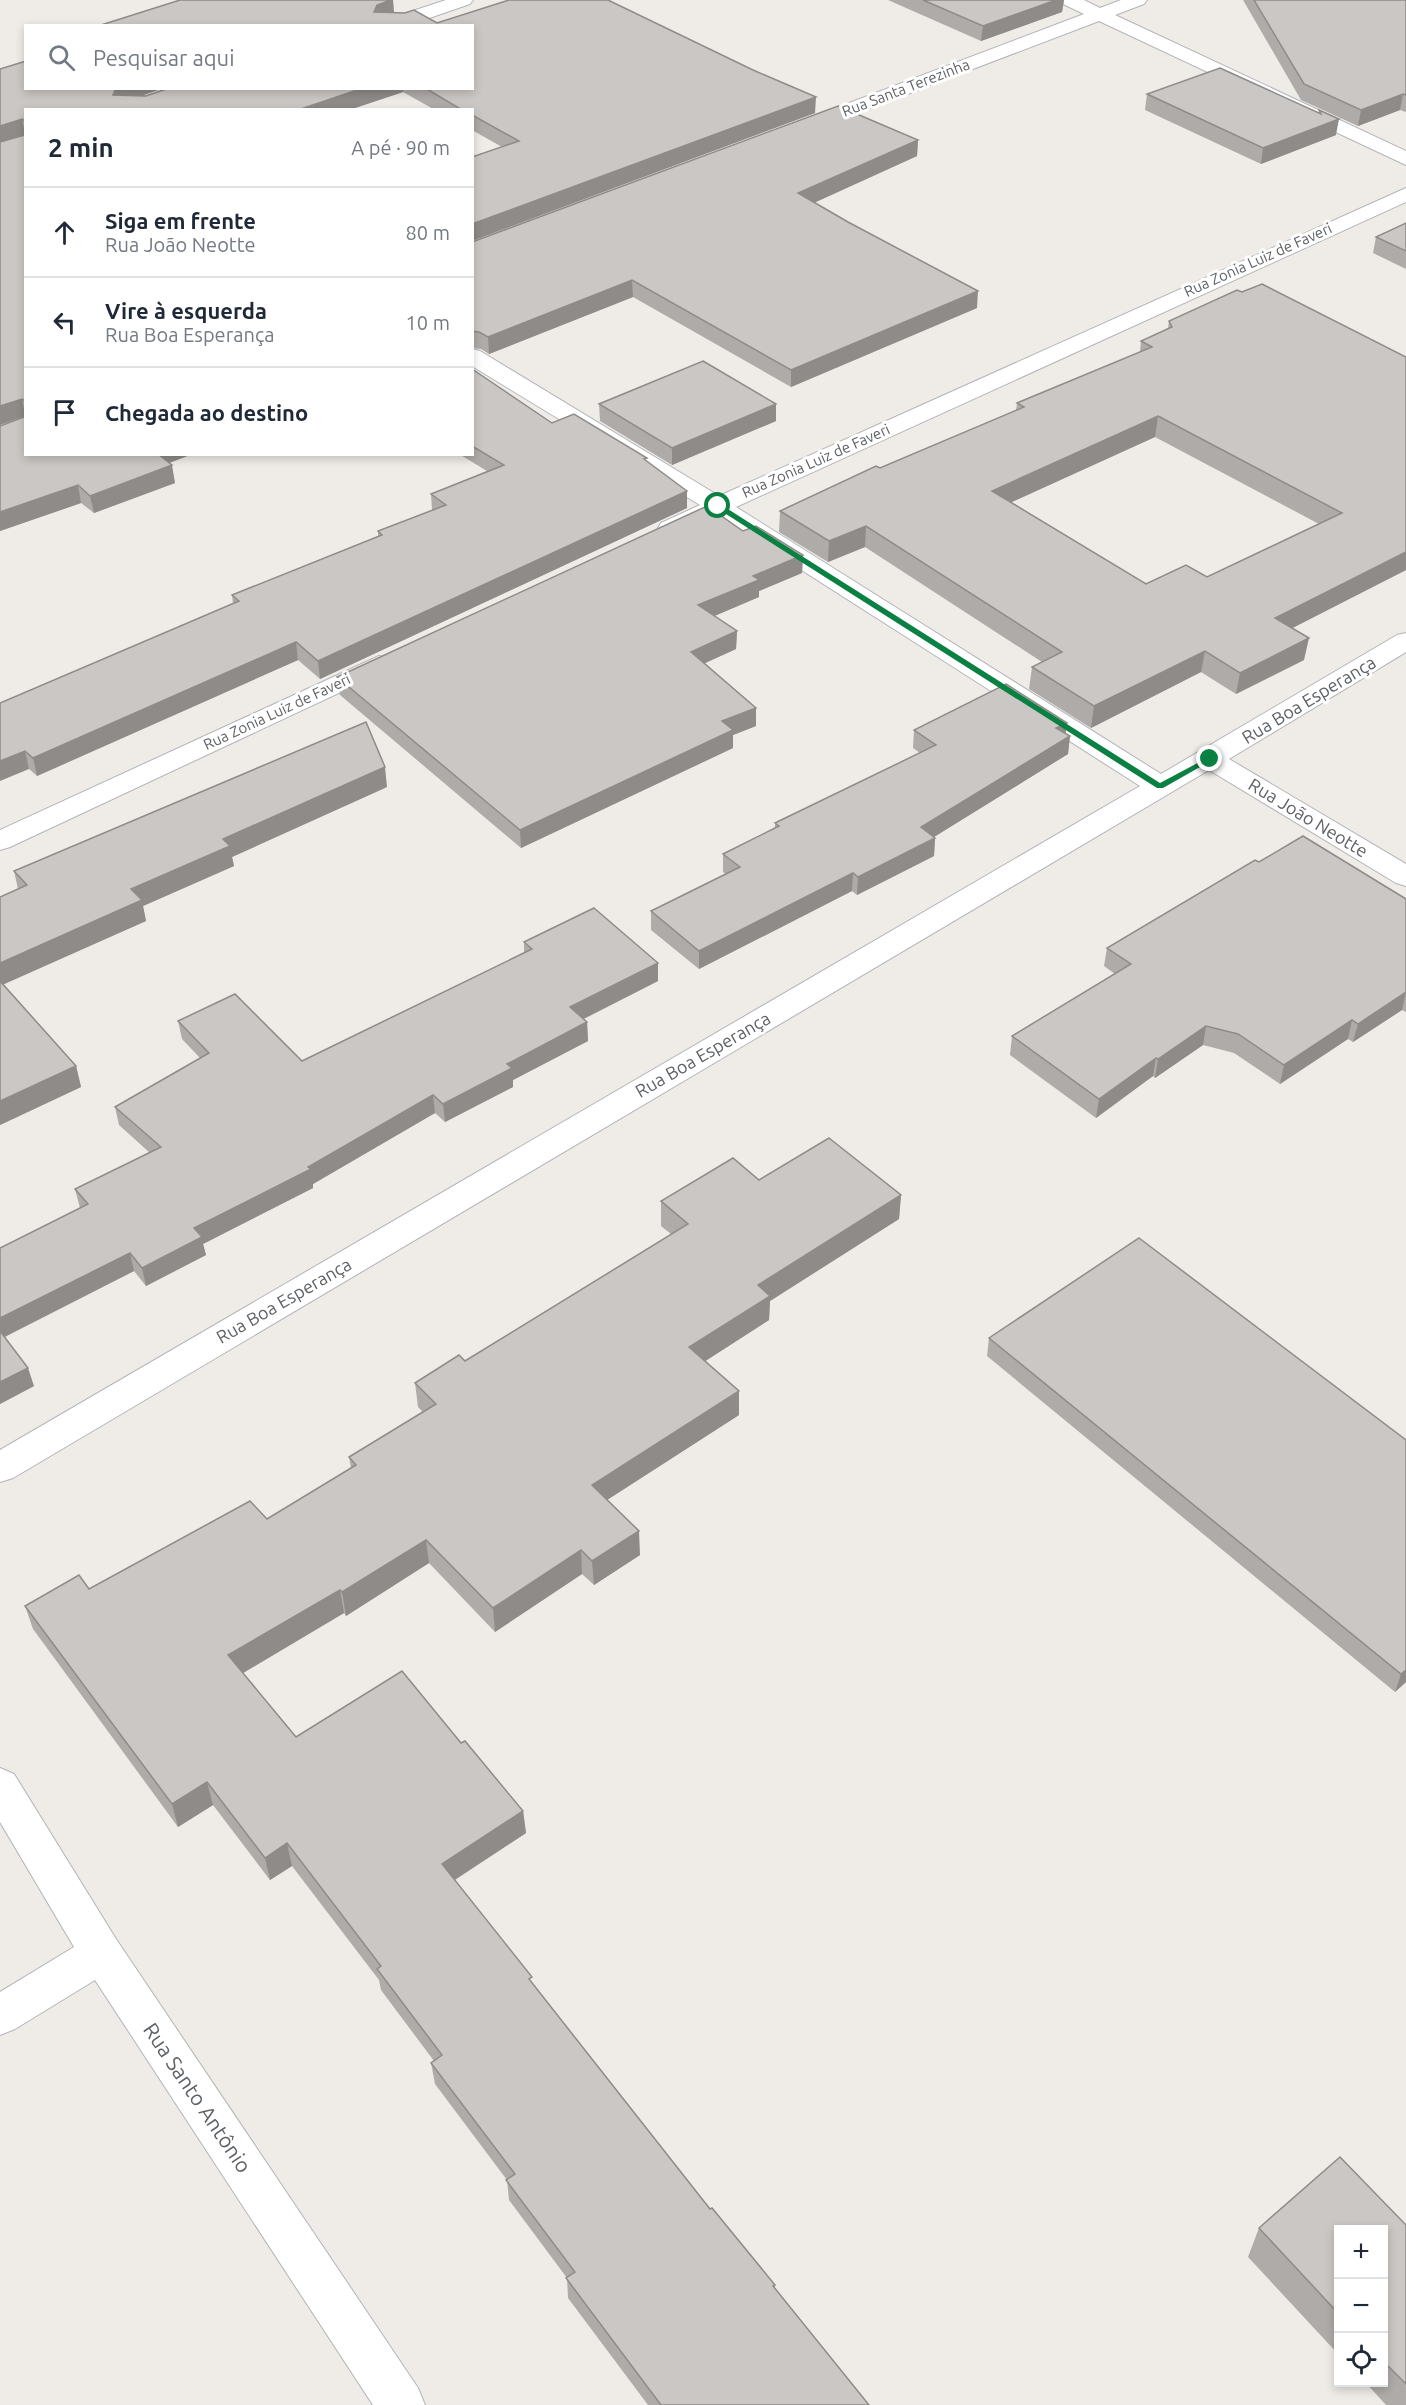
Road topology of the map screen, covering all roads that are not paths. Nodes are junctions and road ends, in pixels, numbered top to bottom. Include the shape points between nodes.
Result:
1 (464, 0) edge
2 (1069, 0) edge
3 (1138, 0) edge
4 (1100, 14) junction
5 (392, 24) edge
6 (786, 133) edge
7 (1406, 159) edge
8 (1406, 194) edge
9 (474, 357) edge
10 (718, 506) junction
11 (653, 536) edge
12 (1406, 641) edge
13 (396, 656) edge
14 (1210, 759) junction
15 (1160, 786) junction
16 (0, 841) edge
17 (1406, 877) edge
18 (0, 1467) edge
19 (0, 1786) edge
20 (101, 1953) junction
21 (0, 2015) edge
22 (401, 2405) edge

1 - 5 street
2 - 4 street
3 - 4 street, Rua Santa Terezinha
4 - 6 street, Rua Santa Terezinha
4 - 7 street
8 - 10 street, Rua Zonia Luiz de Faveri
9 - 10 street
10 - 11 street, Rua Zonia Luiz de Faveri
10 - 15 street
12 - 14 street, Rua Boa Esperança
13 - 16 street, Rua Zonia Luiz de Faveri
14 - 15 street, Rua Boa Esperança
14 - 17 street, Rua João Neotte
15 - 18 street, Rua Boa Esperança
19 - 20 street, Rua Santo Antônio
20 - 21 street
20 - 22 street, Rua Santo Antônio

